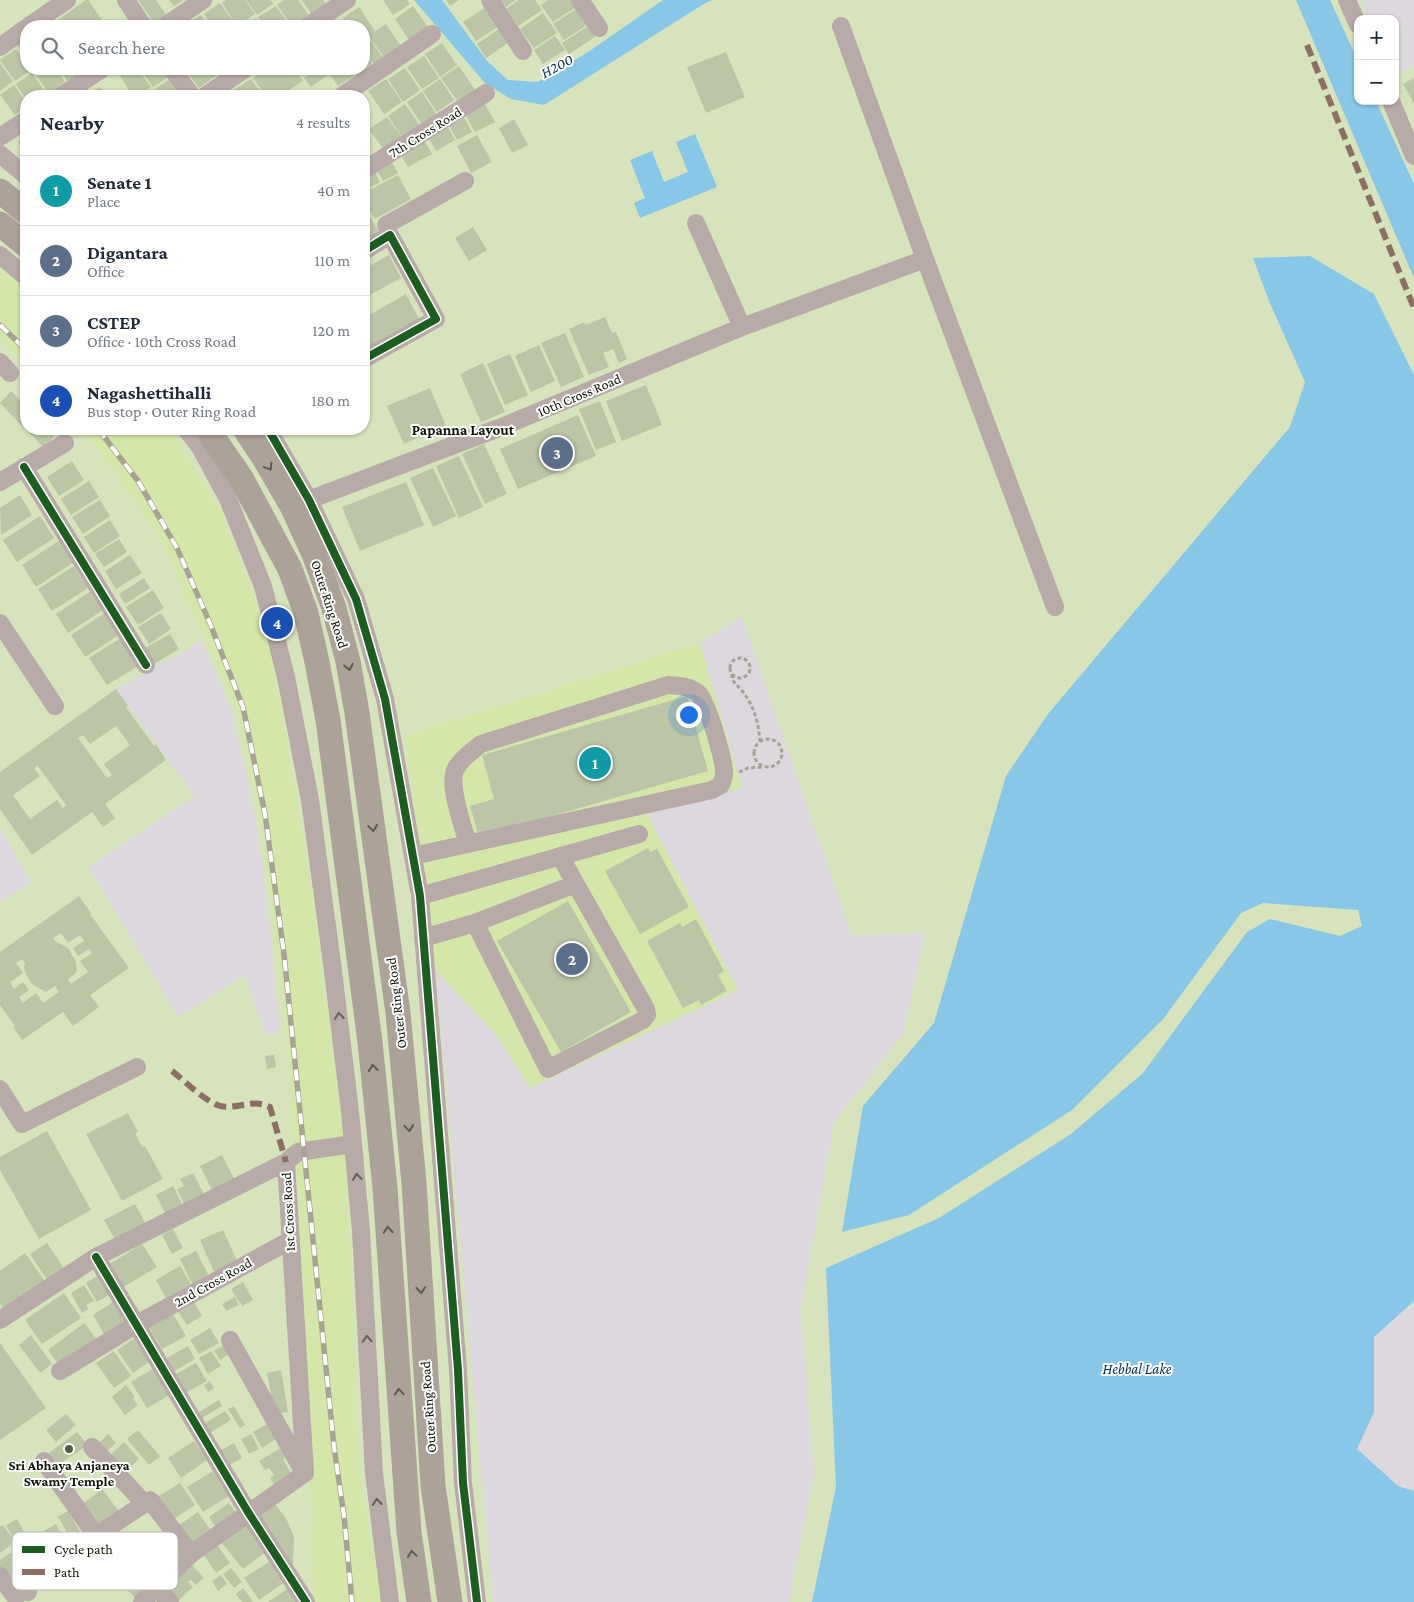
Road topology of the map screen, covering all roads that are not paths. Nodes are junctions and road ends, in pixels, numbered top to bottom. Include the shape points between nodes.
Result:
1 (67, 0) edge
2 (126, 0) edge
3 (203, 0) edge
4 (347, 0) edge
5 (490, 0) edge
6 (580, 0) edge
7 (1347, 0) edge
8 (1354, 16) edge
9 (38, 20) edge
10 (139, 20) edge
11 (173, 20) edge
12 (317, 20) edge
13 (841, 26) dead end
14 (599, 28) dead end
15 (20, 32) edge
16 (432, 34) dead end
17 (0, 47) edge
18 (523, 51) dead end
19 (93, 75) edge
20 (176, 75) edge
21 (237, 75) edge
22 (70, 90) edge
23 (188, 90) edge
24 (214, 90) edge
25 (351, 90) edge
26 (486, 93) dead end
27 (1392, 105) edge
28 (20, 124) edge
29 (1410, 135) edge
30 (0, 138) edge
31 (0, 154) edge
32 (1414, 156) edge
33 (370, 166) edge
34 (20, 171) edge
35 (466, 181) dead end
36 (0, 190) edge
37 (20, 207) edge
38 (696, 223) dead end
39 (0, 224) edge
40 (390, 235) junction
41 (20, 240) edge
42 (370, 247) edge
43 (0, 256) edge
44 (925, 259) junction
45 (20, 272) edge
46 (742, 327) junction
47 (370, 356) edge
48 (250, 435) edge
49 (271, 435) edge
50 (202, 436) edge
51 (65, 443) dead end
52 (24, 468) junction
53 (0, 482) edge
54 (301, 503) junction
55 (1055, 607) dead end
56 (0, 623) edge
57 (146, 665) dead end
58 (55, 706) dead end
59 (639, 834) dead end
60 (468, 844) junction
61 (413, 856) junction
62 (560, 856) junction
63 (575, 884) junction
64 (420, 896) junction
65 (475, 923) junction
66 (423, 938) junction
67 (137, 1067) dead end
68 (0, 1089) edge
69 (353, 1144) junction
70 (286, 1162) junction
71 (289, 1241) junction
72 (96, 1257) junction
73 (0, 1320) edge
74 (138, 1324) junction
75 (230, 1340) dead end
76 (60, 1371) dead end
77 (92, 1447) dead end
78 (44, 1461) dead end
79 (305, 1473) junction
80 (144, 1504) junction
81 (248, 1512) junction
82 (93, 1532) edge
83 (102, 1532) edge
84 (174, 1532) edge
85 (178, 1537) edge
86 (191, 1554) junction
87 (178, 1567) edge
88 (0, 1576) edge
89 (12, 1588) edge
90 (154, 1590) edge
91 (158, 1590) edge
92 (142, 1602) edge
93 (170, 1602) edge
94 (306, 1602) edge
95 (390, 1602) edge
96 (419, 1602) edge
97 (450, 1602) edge
98 (477, 1602) edge

1 - 9 street
2 - 10 street
3 - 11 street
4 - 12 street
5 - 18 street
6 - 14 street
7 - 8 street
13 - 44 street
15 - 17 street
16 - 25 street
19 - 22 street
20 - 23 street
21 - 24 street
26 - 33 street, 7th Cross Road
27 - 29 street
28 - 30 street
29 - 32 street
31 - 34 street
35 - 40 street via 386,225
36 - 37 highway
38 - 46 street
39 - 41 highway
40 - 42 street
40 - 47 street via 436,319
43 - 45 street
44 - 46 street, 10th Cross Road
44 - 55 street
46 - 54 street, 10th Cross Road via 500,428
48 -> 54 highway, Outer Ring Road
49 - 54 street
69 -> 50 street via 311,809 286,677 263,586
96 -> 50 highway, Outer Ring Road via 408,1532 385,1188 370,1042 328,720 306,612 290,569 241,478
51 - 52 street
52 - 53 street
52 - 57 street
54 - 61 street via 356,600 385,699
54 -> 97 highway, Outer Ring Road via 348,662 398,1013 414,1183 433,1486
56 - 58 street
59 - 62 street
60 - 60 street via 453,783 455,769 481,744 668,684 685,686 699,694 707,708 723,763 721,786
60 - 61 street
61 - 64 street
62 - 63 street
62 - 64 street
63 - 65 street
63 - 65 street via 647,1015 548,1069
64 - 66 street
65 - 66 street
66 - 98 street via 458,1370 463,1483
67 - 68 street via 22,1124
69 - 70 street via 298,1152
95 -> 69 street via 374,1473
70 - 71 street, 1st Cross Road
70 - 72 street, 1st Cross Road
71 - 74 street, 2nd Cross Road
71 - 79 street, 1st Cross Road
72 - 73 street, 1st Cross Road
72 - 74 street
74 - 76 street, 2nd Cross Road
74 - 81 street
75 - 79 street
77 - 80 street
78 - 82 street
79 - 81 street
80 - 83 street
80 - 84 street via 150,1500
81 - 86 street
81 - 94 street
85 - 86 street
86 - 87 street
88 - 89 street
90 - 92 street
91 - 93 street

